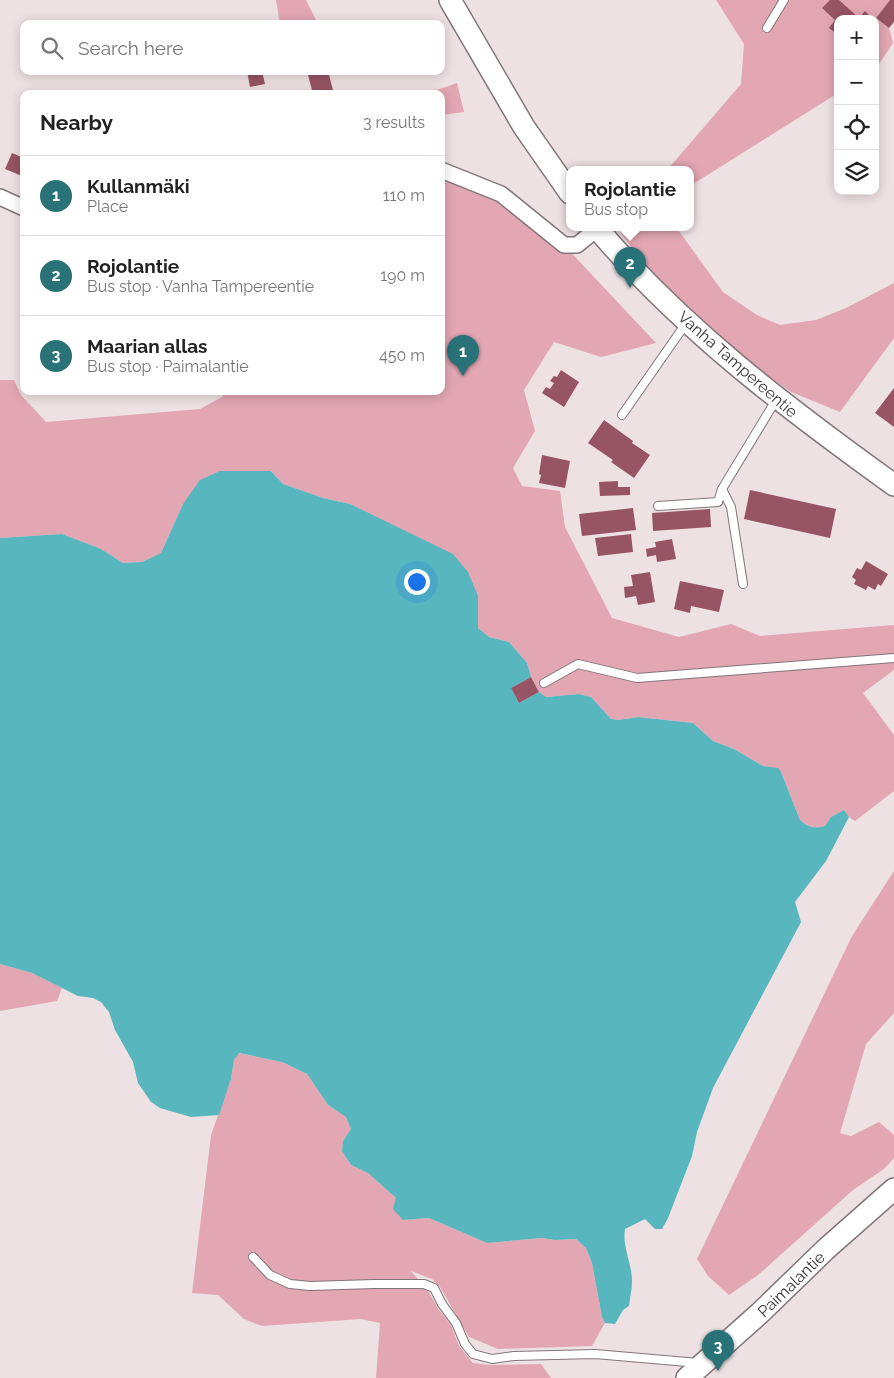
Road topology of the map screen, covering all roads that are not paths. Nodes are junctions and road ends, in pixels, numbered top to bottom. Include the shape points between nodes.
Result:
1 (450, 0) edge
2 (784, 0) edge
3 (767, 28) dead end
4 (445, 172) edge
5 (566, 187) edge
6 (0, 197) edge
7 (20, 206) edge
8 (593, 231) edge
9 (600, 231) edge
10 (687, 322) junction
11 (777, 398) junction
12 (622, 415) dead end
13 (894, 485) edge
14 (722, 489) junction
15 (658, 506) dead end
16 (743, 584) dead end
17 (894, 658) edge
18 (544, 684) dead end
19 (894, 1189) edge
20 (253, 1257) dead end
21 (704, 1363) junction
22 (687, 1378) edge

1 - 5 main road via 524,127
2 - 3 lane
4 - 8 street via 501,194 564,245 577,245
6 - 7 street
9 - 10 main road, Vanha Tampereentie
10 - 11 main road, Vanha Tampereentie
10 - 12 lane
11 - 13 main road, Vanha Tampereentie
11 - 14 lane
14 - 15 lane via 718,502
14 - 16 lane via 731,507
17 - 18 lane via 637,678 578,664
19 - 21 main road, Paimalantie
20 - 21 lane via 270,1275 290,1284 424,1284 434,1288 465,1344 474,1354 492,1359 595,1354
21 - 22 main road, Paimalantie

